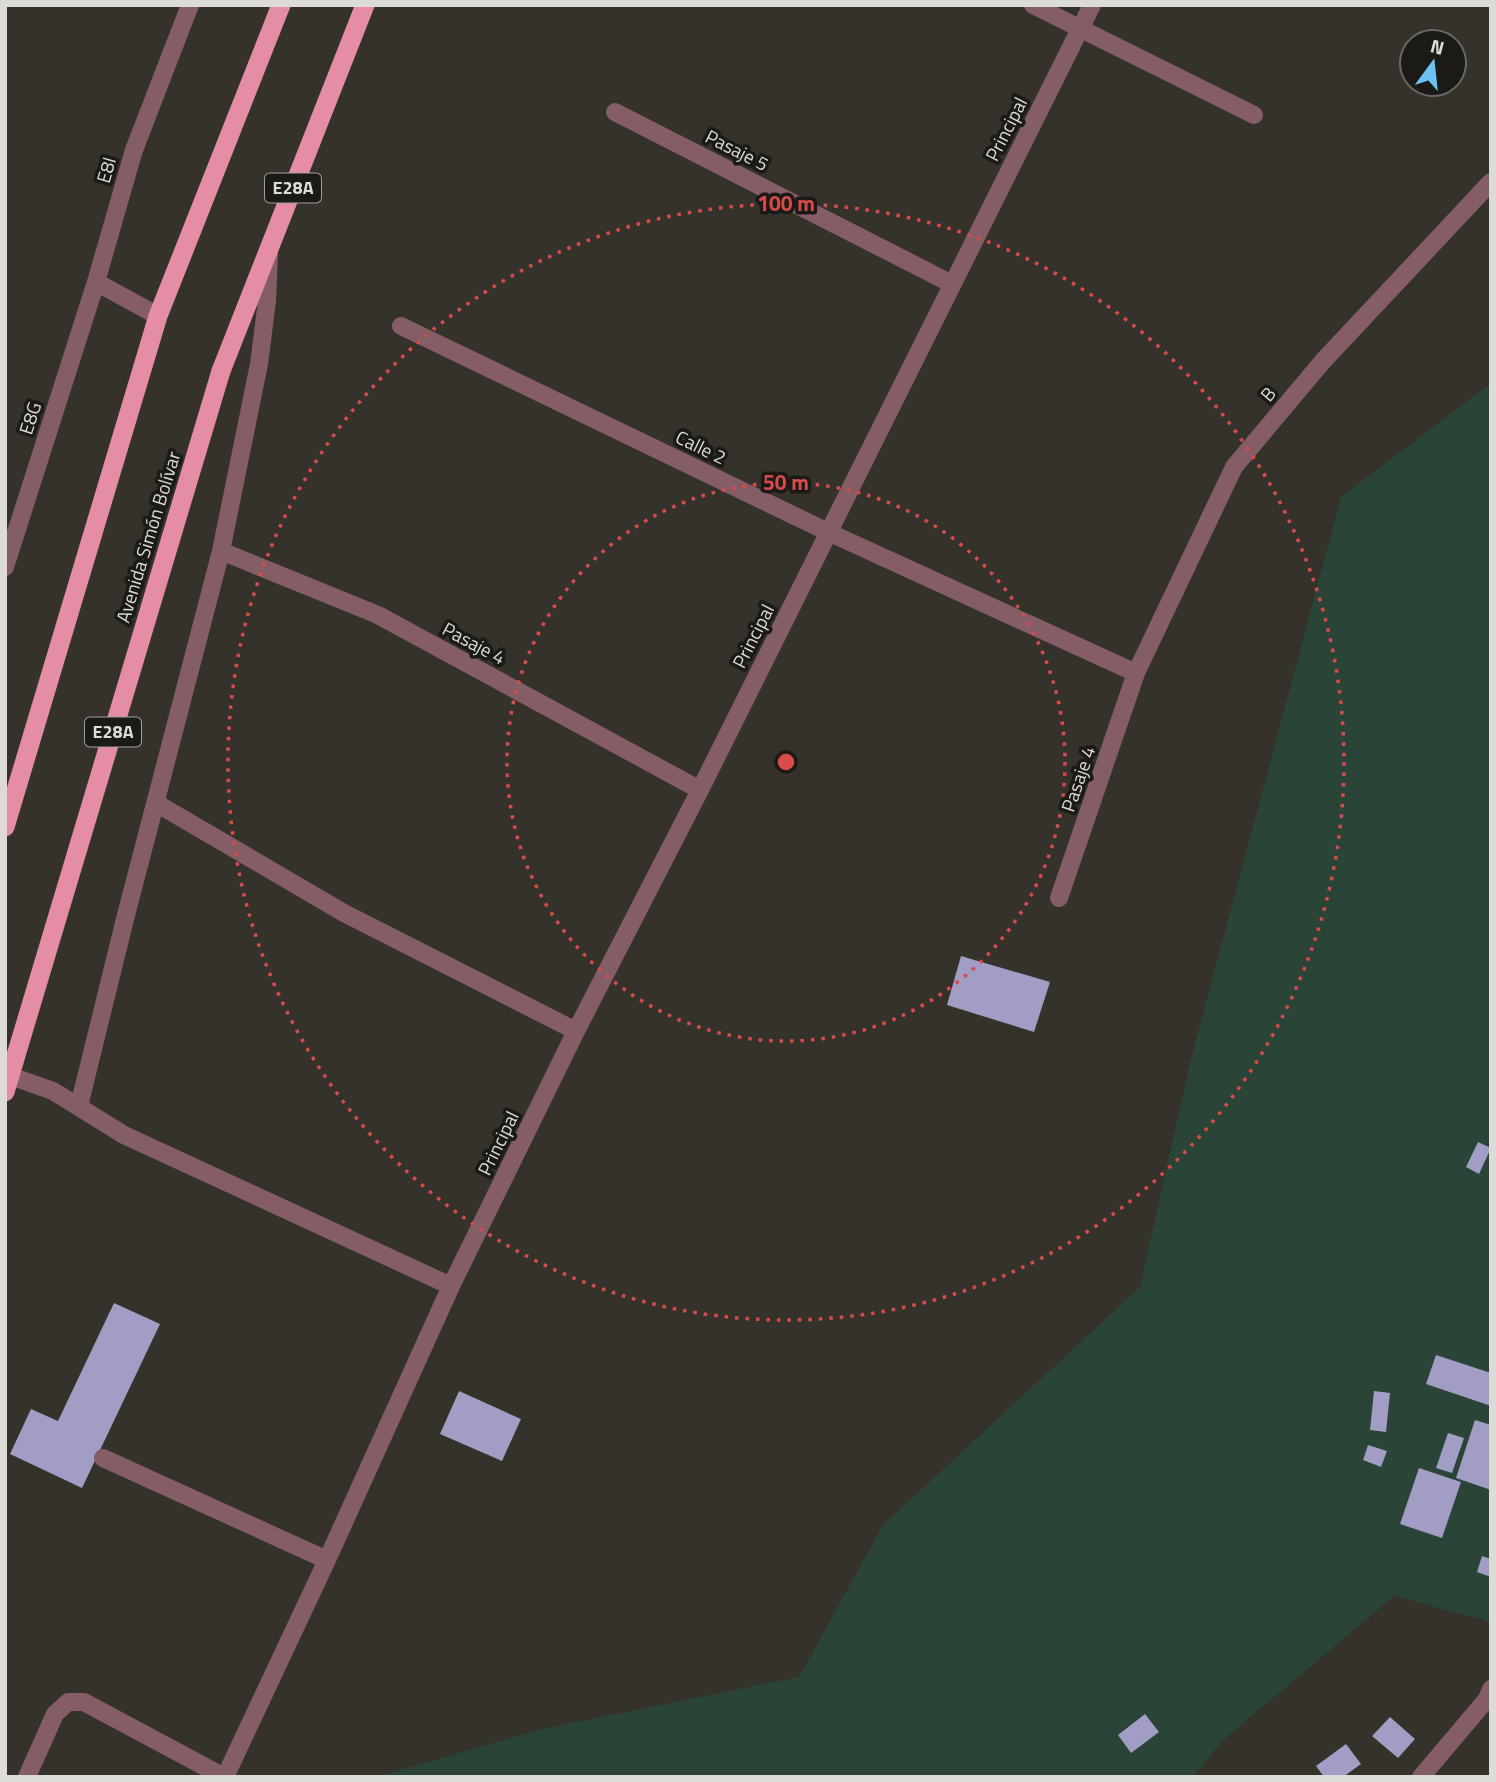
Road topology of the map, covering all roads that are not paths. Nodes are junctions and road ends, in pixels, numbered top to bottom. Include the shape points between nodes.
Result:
1 (190, 5) edge
2 (281, 5) edge
3 (365, 5) edge
4 (1033, 5) edge
5 (1092, 5) edge
6 (1080, 29) junction
7 (615, 112) dead end
8 (1254, 115) dead end
9 (1491, 182) edge
10 (270, 248) junction
11 (96, 282) junction
12 (952, 284) junction
13 (158, 316) junction
14 (401, 326) dead end
15 (828, 532) junction
16 (221, 551) junction
17 (5, 567) edge
18 (1136, 673) junction
19 (699, 790) junction
20 (156, 803) junction
21 (5, 827) edge
22 (1059, 898) dead end
23 (576, 1031) junction
24 (5, 1074) edge
25 (5, 1092) edge
26 (79, 1106) junction
27 (452, 1286) junction
28 (103, 1458) dead end
29 (327, 1560) junction
30 (1491, 1689) edge
31 (27, 1777) edge
32 (225, 1777) edge
33 (1421, 1777) edge

1 - 11 street, E8I via 134,150
2 - 13 highway
3 - 10 highway, Avenida Simón Bolívar / E28A
4 - 6 street
5 - 6 street, Principal
6 - 8 street
6 - 12 street, Principal
7 - 12 street, Pasaje 5
9 - 18 street, B via 1323,361 1234,467
10 - 16 street via 259,364
10 - 25 highway, Avenida Simón Bolívar / E28A, bridge via 221,371
11 - 13 street
11 - 17 street, E8G
12 - 15 street, Principal
13 - 21 highway
14 - 15 street, Calle 2
15 - 18 street, Calle 2
15 - 19 street, Principal
16 - 19 street, Pasaje 4 via 378,615
16 - 20 street
18 - 22 street, Pasaje 4
19 - 23 street, Principal
20 - 23 street via 344,913
20 - 26 street
23 - 27 street, Principal
24 - 26 street
26 - 27 street via 124,1135
27 - 29 street, Principal
28 - 29 street
29 - 32 street, Principal
30 - 33 street
31 - 32 street via 55,1714 68,1702 84,1702

